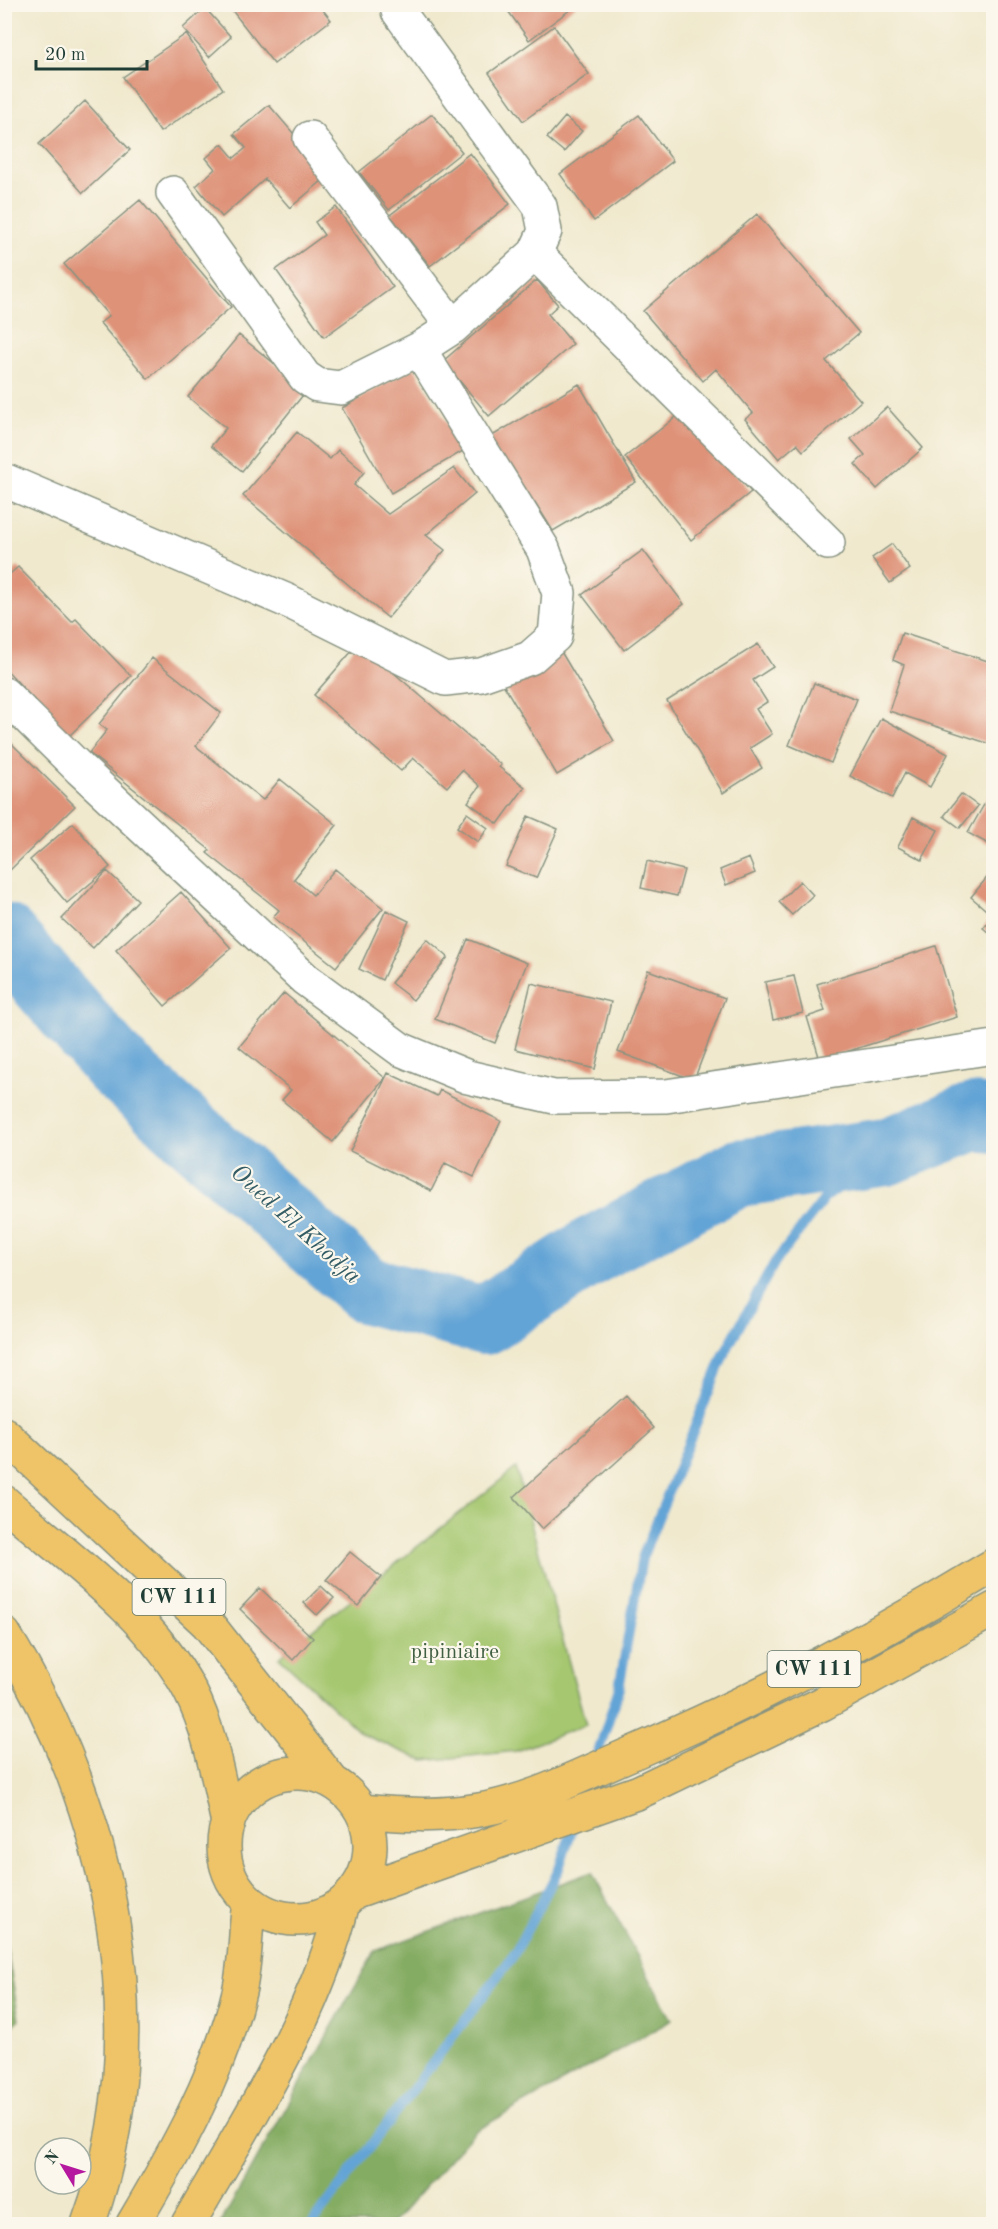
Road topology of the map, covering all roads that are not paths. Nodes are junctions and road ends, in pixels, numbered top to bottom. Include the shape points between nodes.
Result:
1 (398, 11) dead end
2 (310, 138) dead end
3 (173, 193) dead end
4 (535, 253) junction
5 (453, 327) junction
6 (419, 349) junction
7 (4, 480) edge
8 (828, 543) dead end
9 (4, 694) edge
10 (993, 1047) edge
11 (4, 1434) edge
12 (4, 1502) edge
13 (993, 1564) edge
14 (993, 1609) edge
15 (4, 1634) edge
16 (331, 1780) junction
17 (362, 1810) junction
18 (228, 1823) junction
19 (348, 1898) junction
20 (249, 1901) junction
21 (88, 2224) edge
22 (133, 2224) edge
23 (188, 2224) edge

1 - 4 street via 540,206 546,231
2 - 5 street
3 - 6 street via 305,377 317,385 341,388
4 - 5 street
4 - 8 street
5 - 6 street
6 - 7 street via 543,549 559,593 555,636 530,658 481,675 445,679 290,602
9 - 10 street via 306,979 400,1050 468,1077 554,1097 666,1096
11 - 16 highway, CW 111 via 207,1623
12 - 18 highway, CW 111 via 131,1613 174,1663 203,1722
13 - 17 highway, CW 111 via 842,1654 694,1727 536,1796 450,1814
14 - 19 highway, CW 111 via 822,1704 639,1792 418,1869
15 - 21 highway via 44,1707 94,1836 111,1903 120,1964 123,2027 119,2089 109,2151
16 - 17 highway via 349,1793
16 - 18 highway via 307,1773 282,1774 258,1783
17 - 19 highway via 369,1831 370,1853 364,1875
18 - 20 highway via 226,1865 235,1885
19 - 20 highway via 320,1915 295,1919 270,1914
19 - 23 highway via 312,1995 271,2078
20 - 22 highway via 240,1990 225,2043 192,2119

